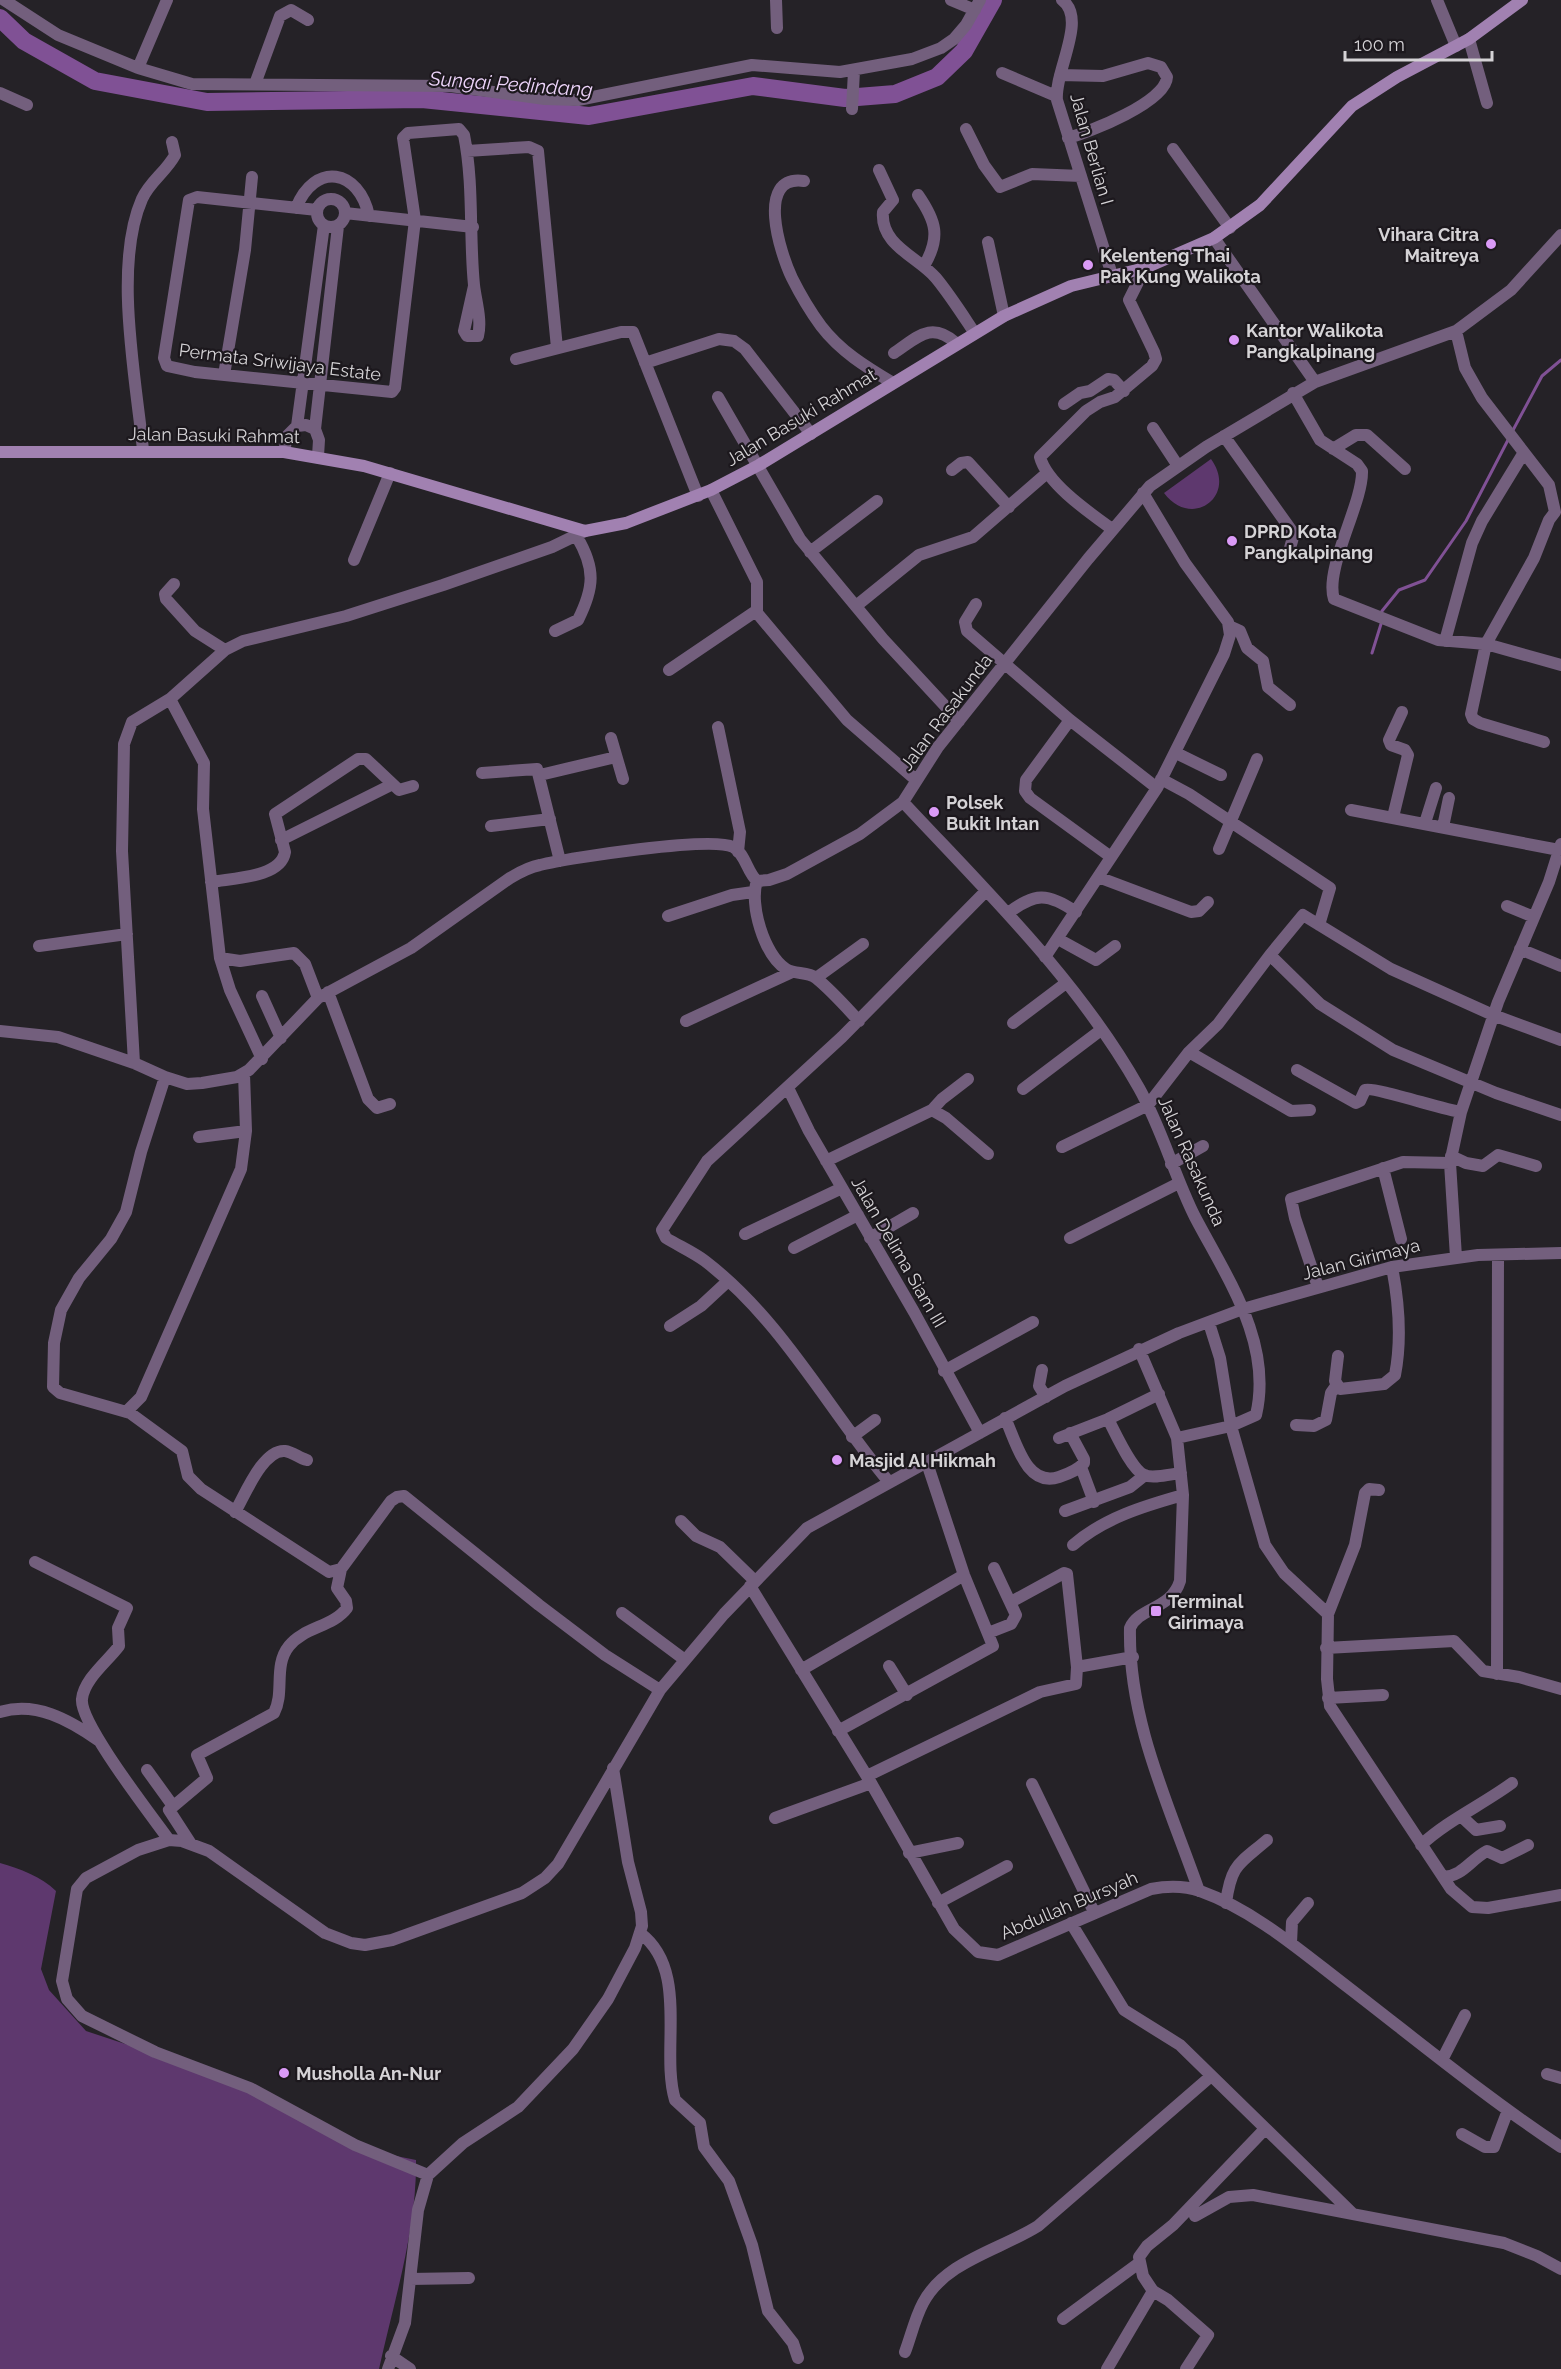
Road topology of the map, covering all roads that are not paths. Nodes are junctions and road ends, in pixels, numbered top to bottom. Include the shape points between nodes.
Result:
1 (3, 0) edge
2 (167, 0) edge
3 (776, 0) edge
4 (951, 0) edge
5 (1062, 0) edge
6 (1437, 0) edge
7 (1522, 0) edge
8 (978, 5) edge
9 (308, 20) dead end
10 (777, 28) dead end
11 (1469, 39) junction
12 (1456, 46) junction
13 (138, 69) junction
14 (854, 71) junction
15 (1002, 73) dead end
16 (1060, 75) junction
17 (255, 84) junction
18 (0, 93) edge
19 (1056, 96) junction
20 (1487, 103) dead end
21 (27, 105) dead end
22 (852, 109) dead end
23 (966, 129) dead end
24 (1068, 138) junction
25 (172, 142) dead end
26 (1173, 149) dead end
27 (467, 152) junction
28 (879, 170) dead end
29 (1081, 176) junction
30 (252, 177) dead end
31 (804, 181) dead end
32 (918, 195) dead end
33 (249, 203) junction
34 (296, 208) junction
35 (317, 210) junction
36 (345, 213) junction
37 (369, 216) junction
38 (415, 220) junction
39 (324, 225) junction
40 (338, 226) junction
41 (473, 227) junction
42 (1230, 228) junction
43 (1561, 235) edge
44 (1214, 238) junction
45 (988, 242) dead end
46 (924, 266) junction
47 (1145, 268) junction
48 (1112, 276) junction
49 (474, 286) dead end
50 (1004, 316) junction
51 (1456, 331) junction
52 (974, 332) junction
53 (956, 343) junction
54 (556, 348) junction
55 (894, 353) dead end
56 (516, 359) dead end
57 (645, 363) junction
58 (224, 375) junction
59 (1315, 382) junction
60 (301, 383) junction
61 (893, 383) junction
62 (321, 386) junction
63 (1124, 391) junction
64 (1293, 393) junction
65 (718, 397) dead end
66 (1064, 404) dead end
67 (297, 426) junction
68 (1153, 428) dead end
69 (315, 429) junction
70 (811, 434) junction
71 (1224, 436) junction
72 (1333, 449) junction
73 (143, 450) junction
74 (0, 452) edge
75 (284, 452) junction
76 (1523, 454) junction
77 (318, 456) junction
78 (759, 465) junction
79 (1178, 466) junction
80 (1405, 469) dead end
81 (952, 470) dead end
82 (1047, 472) junction
83 (390, 473) junction
84 (711, 490) junction
85 (1143, 493) junction
86 (698, 496) junction
87 (877, 501) dead end
88 (1009, 507) junction
89 (1558, 514) edge
90 (1112, 529) junction
91 (581, 534) junction
92 (1290, 548) dead end
93 (810, 552) junction
94 (354, 560) dead end
95 (174, 584) dead end
96 (976, 604) dead end
97 (856, 606) junction
98 (756, 610) junction
99 (1229, 626) junction
100 (555, 631) dead end
101 (1445, 641) junction
102 (1486, 644) junction
103 (225, 650) junction
104 (1006, 663) junction
105 (1561, 665) edge
106 (669, 670) dead end
107 (170, 699) junction
108 (1290, 705) dead end
109 (1402, 712) dead end
110 (1070, 720) junction
111 (959, 722) junction
112 (718, 727) dead end
113 (611, 738) dead end
114 (1544, 742) dead end
115 (1176, 753) junction
116 (616, 757) junction
117 (1257, 759) dead end
118 (482, 774) dead end
119 (540, 775) junction
120 (1221, 775) dead end
121 (623, 779) dead end
122 (916, 780) junction
123 (1159, 783) junction
124 (391, 785) junction
125 (413, 786) dead end
126 (1436, 788) dead end
127 (1449, 798) dead end
128 (903, 802) junction
129 (1351, 810) dead end
130 (1394, 818) junction
131 (550, 819) junction
132 (1229, 823) junction
133 (1425, 823) junction
134 (490, 826) dead end
135 (1443, 827) junction
136 (281, 840) junction
137 (1560, 847) edge
138 (1219, 849) dead end
139 (738, 852) junction
140 (1110, 857) junction
141 (560, 861) junction
142 (1098, 877) junction
143 (211, 882) junction
144 (1549, 882) junction
145 (755, 886) junction
146 (1561, 887) edge
147 (986, 891) junction
148 (1208, 902) dead end
149 (1507, 906) dead end
150 (1076, 912) junction
151 (1008, 914) junction
152 (668, 916) dead end
153 (1534, 918) junction
154 (1319, 925) junction
155 (128, 934) junction
156 (1058, 939) junction
157 (863, 944) dead end
158 (39, 946) dead end
159 (1115, 946) dead end
160 (1520, 949) junction
161 (1270, 956) junction
162 (1045, 957) junction
163 (220, 958) junction
164 (1561, 966) edge
165 (792, 972) junction
166 (816, 978) junction
167 (1066, 982) junction
168 (323, 995) junction
169 (262, 996) dead end
170 (1493, 1015) junction
171 (686, 1021) dead end
172 (859, 1021) junction
173 (1013, 1023) dead end
174 (1101, 1029) junction
175 (0, 1031) edge
176 (280, 1038) junction
177 (1561, 1040) edge
178 (1190, 1052) junction
179 (262, 1059) junction
180 (134, 1063) junction
181 (1297, 1070) dead end
182 (244, 1074) junction
183 (165, 1077) junction
184 (968, 1079) dead end
185 (1469, 1082) junction
186 (788, 1088) junction
187 (1023, 1089) dead end
188 (390, 1104) dead end
189 (1148, 1105) junction
190 (932, 1110) junction
191 (1310, 1110) dead end
192 (1461, 1112) junction
193 (1561, 1115) edge
194 (246, 1131) junction
195 (200, 1137) dead end
196 (1203, 1146) dead end
197 (1062, 1147) dead end
198 (988, 1154) dead end
199 (1450, 1160) junction
200 (826, 1161) junction
201 (1171, 1164) junction
202 (1536, 1166) dead end
203 (1383, 1168) junction
204 (1179, 1183) junction
205 (842, 1188) junction
206 (913, 1213) dead end
207 (858, 1215) junction
208 (745, 1234) dead end
209 (870, 1238) junction
210 (1070, 1238) dead end
211 (1401, 1239) dead end
212 (794, 1248) dead end
213 (1561, 1253) edge
214 (1498, 1255) junction
215 (1456, 1257) junction
216 (1392, 1267) junction
217 (728, 1281) junction
218 (1318, 1287) junction
219 (1244, 1310) junction
220 (1033, 1322) dead end
221 (1209, 1323) junction
222 (670, 1326) dead end
223 (1139, 1349) junction
224 (1338, 1356) dead end
225 (1042, 1370) dead end
226 (944, 1371) junction
227 (1336, 1386) junction
228 (1159, 1394) junction
229 (1046, 1397) junction
230 (126, 1412) junction
231 (1005, 1418) junction
232 (1108, 1419) junction
233 (875, 1420) dead end
234 (1296, 1425) dead end
235 (1231, 1426) junction
236 (980, 1433) junction
237 (852, 1437) junction
238 (1177, 1438) junction
239 (307, 1460) dead end
240 (927, 1463) junction
241 (1081, 1467) junction
242 (1181, 1473) junction
243 (1145, 1475) junction
244 (889, 1482) junction
245 (1379, 1490) dead end
246 (1183, 1495) junction
247 (1094, 1502) junction
248 (1065, 1511) dead end
249 (235, 1512) junction
250 (681, 1521) dead end
251 (1073, 1545) dead end
252 (35, 1562) dead end
253 (994, 1568) dead end
254 (340, 1569) junction
255 (964, 1575) junction
256 (753, 1584) junction
257 (1011, 1602) junction
258 (622, 1613) dead end
259 (1328, 1614) junction
260 (988, 1633) junction
261 (1326, 1648) junction
262 (1133, 1657) junction
263 (685, 1660) junction
264 (889, 1666) dead end
265 (1077, 1666) junction
266 (801, 1670) junction
267 (1497, 1674) junction
268 (1561, 1689) edge
269 (660, 1690) junction
270 (907, 1695) junction
271 (1383, 1695) dead end
272 (1328, 1698) junction
273 (0, 1712) edge
274 (838, 1731) junction
275 (101, 1743) junction
276 (613, 1768) junction
277 (147, 1770) dead end
278 (869, 1779) junction
279 (1512, 1783) dead end
280 (1032, 1784) dead end
281 (173, 1806) junction
282 (1461, 1816) junction
283 (775, 1818) dead end
284 (1500, 1826) dead end
285 (169, 1840) junction
286 (1267, 1840) dead end
287 (958, 1843) dead end
288 (191, 1844) junction
289 (1421, 1845) junction
290 (1528, 1845) dead end
291 (909, 1853) junction
292 (1007, 1866) dead end
293 (1443, 1877) junction
294 (1199, 1891) junction
295 (1561, 1895) edge
296 (938, 1902) junction
297 (1226, 1903) junction
298 (1308, 1903) dead end
299 (1094, 1912) junction
300 (1071, 1923) junction
301 (640, 1933) junction
302 (1291, 1943) junction
303 (1465, 2015) dead end
304 (1442, 2060) junction
305 (1547, 2074) dead end
306 (1210, 2077) junction
307 (1561, 2078) edge
308 (1508, 2110) junction
309 (1265, 2129) junction
310 (1462, 2134) dead end
311 (1561, 2146) edge
312 (428, 2175) junction
313 (1352, 2213) junction
314 (1195, 2216) dead end
315 (1139, 2263) junction
316 (1561, 2269) edge
317 (469, 2278) dead end
318 (410, 2279) junction
319 (1153, 2291) junction
320 (1063, 2319) dead end
321 (905, 2352) dead end
322 (391, 2356) junction
323 (798, 2358) dead end
324 (387, 2369) edge
325 (410, 2369) edge
326 (1107, 2369) edge
327 (1186, 2369) edge

1 - 13 street via 58,35
2 - 13 street
3 - 10 street
4 - 8 street
5 - 16 street, Jalan Berlian I via 1074,19
6 - 12 street
7 - 11 street, Jalan Basuki Rahmat
8 - 14 street via 960,33 941,48 912,59
9 - 17 street via 291,10 280,16
11 - 12 street, Jalan Basuki Rahmat
11 - 20 street
12 - 42 street, Jalan Basuki Rahmat via 1397,76 1352,106 1266,199
13 - 17 street via 192,84
14 - 17 street via 752,65 578,100 450,86
14 - 22 street
15 - 19 street
16 - 19 street, Jalan Berlian I
16 - 24 street via 1103,76 1148,63 1161,67 1167,77 1165,86 1157,93 1116,120
18 - 21 street
19 - 24 street, Jalan Berlian I
23 - 29 street via 1000,187 1032,174
24 - 29 street, Jalan Berlian I
25 - 73 street via 175,155 141,201 129,256 128,291
26 - 42 street
27 - 38 street, Permata Sriwijaya Estate via 459,129 404,135
27 - 41 street, Permata Sriwijaya Estate
27 - 54 street via 529,147 538,151
28 - 46 street via 893,200 882,214 888,233 904,252
29 - 48 street, Jalan Berlian I
30 - 33 street
31 - 61 street via 793,179 785,183 775,198 779,236 792,278 834,342
32 - 46 street via 934,221 934,246
33 - 34 street, Permata Sriwijaya Estate
33 - 58 street
33 - 58 street, Permata Sriwijaya Estate via 197,197 188,202 164,358 169,368
34 - 35 street, Permata Sriwijaya Estate
34 - 37 street via 313,183 332,176 348,181 360,192
35 - 36 street via 329,199 340,202
35 - 39 street
36 - 37 street
36 - 40 street
37 - 38 street
38 - 41 street
38 - 62 street, Permata Sriwijaya Estate via 393,391
39 - 40 street
39 - 60 street
40 - 62 street
41 - 49 street, Permata Sriwijaya Estate
42 - 44 street, Jalan Basuki Rahmat
43 - 51 street, Jalan Rasakunda via 1511,290
44 - 47 street, Jalan Basuki Rahmat
44 - 59 street
45 - 50 street
46 - 52 street
47 - 48 street, Jalan Basuki Rahmat
47 - 63 street via 1129,300 1156,359
48 - 50 street, Jalan Basuki Rahmat via 1071,286
50 - 52 street, Jalan Basuki Rahmat
51 - 59 street, Jalan Rasakunda
51 - 76 street via 1465,368
52 - 53 street, Jalan Basuki Rahmat
53 - 55 street via 935,331 922,334
53 - 61 street, Jalan Basuki Rahmat
54 - 56 street
54 - 57 street via 631,330
57 - 70 street via 719,339 734,341 745,349
57 - 86 street
58 - 60 street, Permata Sriwijaya Estate
59 - 64 street, Jalan Rasakunda
60 - 62 street, Permata Sriwijaya Estate
60 - 67 street
61 - 70 street, Jalan Basuki Rahmat
62 - 69 street
63 - 66 street via 1108,379
63 - 82 street via 1086,411 1042,453 1040,459
64 - 71 street, Jalan Rasakunda
64 - 72 street via 1316,435
65 - 78 street
67 - 69 street
67 - 75 street via 287,436
68 - 79 street
69 - 77 street
70 - 78 street, Jalan Basuki Rahmat
71 - 79 street, Jalan Rasakunda
71 - 92 street via 1298,534
72 - 80 street via 1356,435 1367,435
72 - 101 street via 1360,466 1363,475 1339,558 1334,599
73 - 74 street, Jalan Basuki Rahmat
73 - 75 street, Jalan Basuki Rahmat
75 - 77 street, Jalan Basuki Rahmat
76 - 89 street via 1549,485
76 - 101 street via 1472,543
77 - 83 street, Jalan Basuki Rahmat
78 - 84 street, Jalan Basuki Rahmat
78 - 93 street
79 - 85 street, Jalan Rasakunda
81 - 88 street via 968,462
82 - 88 street
82 - 90 street
83 - 91 street, Jalan Basuki Rahmat
83 - 94 street
84 - 86 street, Jalan Basuki Rahmat
84 - 98 street via 757,582
85 - 90 street, Jalan Rasakunda
85 - 99 street
86 - 91 street, Jalan Basuki Rahmat via 626,523
87 - 93 street
88 - 97 street via 966,541 919,555
89 - 102 street via 1548,520 1534,558
90 - 104 street, Jalan Rasakunda
91 - 100 street via 592,585 578,620
91 - 103 street via 442,585 346,616 257,636
93 - 97 street
95 - 103 street via 165,594 166,599 195,631
96 - 104 street via 965,628
97 - 111 street
98 - 106 street
98 - 122 street via 847,720
99 - 108 street via 1240,631 1248,648 1263,661 1268,687
99 - 115 street via 1224,654
101 - 102 street
102 - 105 street
102 - 114 street via 1473,719
103 - 107 street
104 - 110 street
104 - 111 street, Jalan Rasakunda
107 - 143 street via 204,763 203,809
107 - 155 street via 132,722 124,744 122,851
109 - 130 street via 1389,740 1408,755
110 - 123 street
110 - 140 street via 1026,780 1025,791
111 - 122 street, Jalan Rasakunda
112 - 139 street via 741,832
113 - 116 street
115 - 120 street
115 - 123 street
116 - 119 street
116 - 121 street
117 - 132 street
118 - 119 street via 534,768
119 - 131 street
122 - 128 street, Jalan Rasakunda
123 - 132 street via 1189,794
123 - 140 street
124 - 125 street via 402,791
124 - 136 street
124 - 136 street via 366,759 358,759 277,812 274,818
126 - 133 street
127 - 135 street
128 - 145 street via 860,834 787,874
128 - 147 street, Jalan Rasakunda
129 - 130 street
130 - 133 street
131 - 134 street
131 - 141 street
132 - 138 street
132 - 154 street via 1330,888
133 - 135 street
135 - 137 street
136 - 143 street via 284,855 277,866
137 - 144 street
139 - 141 street via 728,845 708,844
139 - 145 street
140 - 142 street
141 - 168 street via 528,868 510,878 411,948
142 - 148 street via 1191,912
142 - 150 street
143 - 163 street
144 - 146 street
144 - 153 street
145 - 152 street
145 - 165 street via 760,928 778,961
147 - 151 street, Jalan Rasakunda
147 - 172 street
149 - 153 street
150 - 151 street via 1057,900 1040,897 1026,900
150 - 156 street
151 - 162 street, Jalan Rasakunda
153 - 160 street
154 - 161 street via 1301,915
154 - 170 street via 1372,960
155 - 158 street
155 - 180 street
156 - 159 street via 1096,960
156 - 162 street
157 - 166 street
160 - 164 street
160 - 170 street
161 - 178 street via 1218,1024
161 - 185 street via 1341,1019 1393,1050
162 - 167 street, Jalan Rasakunda
163 - 168 street via 240,961 294,953
163 - 179 street via 230,990
165 - 166 street
165 - 171 street
166 - 172 street
167 - 173 street
167 - 174 street, Jalan Rasakunda
168 - 176 street
168 - 188 street via 368,1099 377,1108
169 - 176 street
170 - 177 street
170 - 185 street
172 - 186 street
174 - 187 street
174 - 189 street, Jalan Rasakunda
175 - 180 street via 57,1037
176 - 179 street
178 - 189 street
178 - 191 street via 1291,1111
179 - 182 street
180 - 183 street
181 - 192 street via 1356,1103 1372,1087
182 - 183 street via 194,1084
182 - 194 street
183 - 230 street via 126,1212 111,1239 69,1294 54,1343 51,1384 56,1390
184 - 190 street
185 - 192 street
185 - 193 street
186 - 200 street, Jalan Delima Siam III
186 - 217 street via 707,1161 663,1230 666,1238 703,1260
189 - 197 street
189 - 201 street, Jalan Rasakunda
190 - 198 street
190 - 200 street
192 - 199 street
194 - 195 street
194 - 230 street via 242,1169 234,1191 141,1397
196 - 201 street
199 - 202 street via 1483,1166 1495,1156 1504,1155
199 - 203 street via 1404,1162
199 - 215 street
200 - 205 street, Jalan Delima Siam III
201 - 204 street, Jalan Rasakunda
203 - 211 street
203 - 218 street via 1291,1199
204 - 210 street
204 - 219 street, Jalan Rasakunda
205 - 207 street, Jalan Delima Siam III
205 - 208 street
206 - 209 street
207 - 209 street, Jalan Delima Siam III
207 - 212 street
209 - 226 street, Jalan Delima Siam III
213 - 214 street, Jalan Girimaya
214 - 215 street, Jalan Girimaya
214 - 267 street
215 - 216 street, Jalan Girimaya
216 - 218 street, Jalan Girimaya
216 - 227 street via 1399,1322 1395,1375 1384,1384 1344,1389
217 - 222 street via 701,1306
217 - 237 street via 782,1340
218 - 219 street, Jalan Girimaya
219 - 221 street, Jalan Girimaya
219 - 235 street, Jalan Rasakunda via 1260,1365 1260,1395 1255,1417
220 - 226 street
221 - 223 street, Jalan Girimaya
221 - 235 street via 1220,1358
223 - 228 street
223 - 229 street, Jalan Girimaya
224 - 227 street
225 - 229 street via 1040,1386
226 - 236 street, Jalan Delima Siam III
227 - 234 street via 1326,1420 1314,1426
228 - 232 street
228 - 238 street
229 - 231 street, Jalan Girimaya
230 - 249 street via 180,1448 190,1480
231 - 236 street, Jalan Girimaya
231 - 241 street via 1025,1461 1038,1477 1057,1478
232 - 241 street via 1064,1436 1084,1459
232 - 243 street via 1134,1466
233 - 237 street
235 - 238 street
235 - 259 street via 1270,1554 1284,1573
236 - 240 street, Jalan Girimaya
237 - 244 street
238 - 242 street
239 - 249 street via 287,1452 273,1454 264,1462
240 - 244 street, Jalan Girimaya
240 - 255 street
241 - 247 street
242 - 243 street
242 - 246 street
243 - 247 street via 1130,1487
244 - 256 street, Jalan Girimaya via 800,1533
245 - 259 street via 1369,1489 1365,1493 1355,1545
246 - 251 street via 1142,1506 1091,1531
246 - 262 street via 1180,1581 1174,1596 1131,1624
247 - 248 street
249 - 254 street via 320,1567 332,1572
250 - 256 street, Abdullah Bursyah via 696,1536 720,1547
252 - 275 street via 127,1608 118,1628 119,1646 82,1696 83,1708
253 - 257 street
254 - 269 street via 391,1502 404,1496 539,1605
254 - 281 street via 337,1588 347,1608 288,1648 280,1664 274,1713 197,1755 207,1778
255 - 260 street
255 - 266 street
256 - 263 street, Jalan Girimaya
256 - 266 street, Abdullah Bursyah
257 - 260 street via 1015,1620
257 - 265 street via 1067,1574
258 - 263 street
259 - 261 street
260 - 270 street via 993,1644 990,1649
261 - 267 street via 1454,1641 1480,1670
261 - 272 street
262 - 265 street
262 - 294 street via 1147,1748
263 - 269 street, Jalan Girimaya
264 - 270 street
265 - 278 street via 1076,1684 1040,1692
266 - 274 street, Abdullah Bursyah
267 - 268 street
269 - 276 street, Jalan Girimaya
270 - 274 street
271 - 272 street
272 - 289 street
273 - 275 street via 34,1709 72,1722
274 - 278 street, Abdullah Bursyah
275 - 285 street
276 - 288 street, Jalan Girimaya via 558,1864 545,1878 522,1893 379,1943 351,1943 325,1933 209,1851
276 - 301 street via 628,1862 641,1912
277 - 281 street
278 - 283 street
278 - 291 street, Abdullah Bursyah
279 - 282 street
280 - 299 street
281 - 288 street via 169,1810
282 - 284 street via 1478,1830
282 - 289 street
285 - 288 street
285 - 312 street via 138,1850 79,1885 62,1970 70,2005 101,2028 250,2088 355,2145
286 - 297 street via 1235,1868
287 - 291 street
289 - 293 street
290 - 293 street via 1502,1858 1487,1851 1460,1873
291 - 296 street, Abdullah Bursyah
292 - 296 street
293 - 295 street via 1472,1907 1488,1908
294 - 297 street, Abdullah Bursyah
294 - 299 street, Abdullah Bursyah via 1171,1886 1151,1889
296 - 300 street, Abdullah Bursyah via 954,1929 973,1949 987,1956 998,1955
297 - 302 street, Abdullah Bursyah
298 - 302 street via 1292,1922
299 - 300 street, Abdullah Bursyah
300 - 306 street via 1122,2008 1180,2045
301 - 312 street via 625,1970 573,2049 518,2107 463,2143
301 - 323 street via 654,1949 670,1989 674,2097 700,2123 704,2147 729,2181 752,2245 768,2311 794,2343
302 - 304 street, Abdullah Bursyah
303 - 304 street
304 - 308 street, Abdullah Bursyah
305 - 307 street
306 - 309 street
306 - 321 street via 1038,2226 963,2264 937,2284 923,2303
308 - 310 street via 1494,2146 1485,2147
308 - 311 street, Abdullah Bursyah
309 - 313 street
309 - 315 street via 1173,2225 1147,2246
312 - 318 street via 418,2210
313 - 314 street via 1241,2195 1220,2201
313 - 316 street via 1504,2243
315 - 319 street
315 - 320 street
317 - 318 street
318 - 322 street via 405,2323
319 - 326 street
319 - 327 street via 1208,2335
322 - 324 street
322 - 325 street

